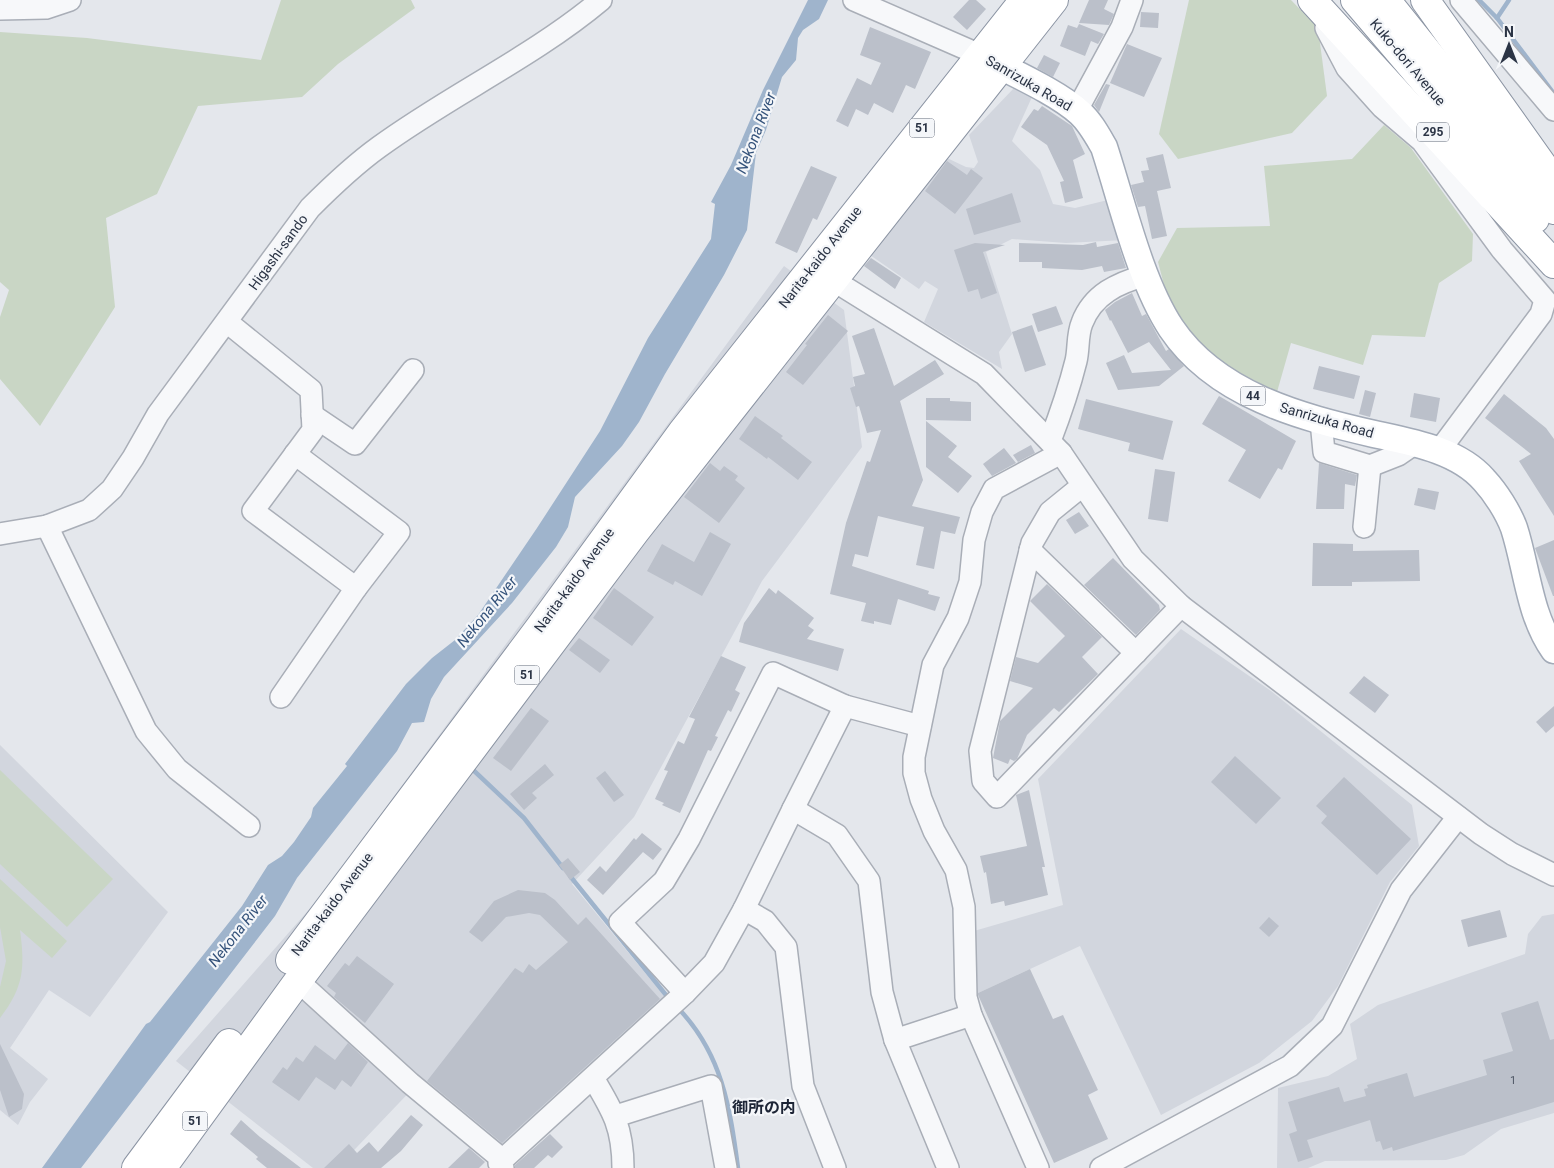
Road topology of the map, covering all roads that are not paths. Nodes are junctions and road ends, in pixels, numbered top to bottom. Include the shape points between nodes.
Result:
1 (70, 0) edge
2 (601, 0) edge
3 (1024, 0) edge
4 (1054, 0) edge
5 (1132, 0) edge
6 (1355, 0) edge
7 (1386, 0) edge
8 (1425, 0) edge
9 (1461, 0) edge
10 (859, 2) edge
11 (0, 9) edge
12 (1321, 9) edge
13 (991, 61) junction
14 (1077, 110) junction
15 (1554, 110) edge
16 (1554, 181) edge
17 (1554, 210) edge
18 (1554, 243) edge
19 (1554, 264) edge
20 (822, 274) junction
21 (1146, 275) junction
22 (227, 322) junction
23 (413, 370) dead end
24 (312, 415) junction
25 (1321, 421) junction
26 (1414, 444) junction
27 (1055, 447) junction
28 (1438, 451) junction
29 (295, 454) junction
30 (1370, 466) junction
31 (1082, 486) junction
32 (47, 526) junction
33 (1364, 527) dead end
34 (0, 534) edge
35 (1030, 550) junction
36 (356, 588) junction
37 (1181, 606) junction
38 (1554, 650) edge
39 (1136, 653) junction
40 (281, 697) dead end
41 (845, 706) junction
42 (920, 726) junction
43 (793, 809) junction
44 (1458, 817) junction
45 (249, 826) dead end
46 (1554, 875) edge
47 (744, 909) junction
48 (298, 981) junction
49 (677, 1000) junction
50 (971, 1015) junction
51 (895, 1040) junction
52 (593, 1078) junction
53 (616, 1116) junction
54 (500, 1165) edge
55 (945, 1167) edge
56 (136, 1168) edge
57 (162, 1168) edge
58 (623, 1168) edge
59 (726, 1168) edge
60 (834, 1168) edge
61 (1038, 1168) edge
62 (1101, 1168) edge

1 - 11 street via 46,8
2 - 22 street, Higashi-sando via 532,50 379,147 339,180 310,208
3 - 13 highway, Narita-kaido Avenue / 51
4 - 13 highway, Narita-kaido Avenue / 51
5 - 14 street via 1122,27
6 - 18 highway, Kuko-dori Avenue / 295 via 1458,121
7 - 17 highway, Kuko-dori Avenue
8 - 16 highway
9 - 15 street
10 - 13 street
12 - 19 highway, 295
12 - 28 street via 1326,28 1347,68 1382,107 1422,141 1510,244 1545,300 1540,314
13 - 14 main road, Sanrizuka Road / 44
13 - 20 highway, Narita-kaido Avenue / 51
14 - 21 main road, Sanrizuka Road / 44 via 1092,126 1104,147
20 - 27 street via 984,374
20 - 48 highway, Narita-kaido Avenue / 51 via 635,532
20 - 56 highway, Narita-kaido Avenue / 51 via 682,432
21 - 25 main road, Sanrizuka Road / 44 via 1172,328 1198,358 1228,382 1263,402
21 - 27 street via 1120,282 1093,303 1081,324
22 - 24 street via 311,390
22 - 32 street, Higashi-sando via 158,414 134,458 112,489 89,510
23 - 24 street via 355,444
24 - 29 street via 313,430
25 - 26 main road, Sanrizuka Road / 44
25 - 30 street via 1324,452
26 - 28 main road, Sanrizuka Road / 44
26 - 30 street
27 - 31 street
27 - 42 street via 994,489 982,512 974,540 970,582 958,618 933,665
28 - 38 main road, Sanrizuka Road / 44 via 1484,480 1502,506 1513,526 1539,624
29 - 36 street via 253,511
29 - 36 street via 399,532
30 - 33 street
31 - 35 street via 1050,512
31 - 37 street via 1133,559
32 - 34 street, Higashi-sando
32 - 45 street via 146,731 177,769
35 - 39 street
35 - 39 street via 980,751 983,781 997,797
36 - 40 street
37 - 39 street
37 - 44 street
41 - 42 street
41 - 43 street
41 - 49 street via 773,673 689,839 664,881 620,922
42 - 50 street via 914,773 934,830 956,870 966,922 966,997
43 - 47 street
43 - 51 street via 837,835 869,882 882,992
44 - 46 street via 1512,854
44 - 62 street via 1401,890 1332,1026 1290,1066
47 - 49 street via 714,963
47 - 60 street via 765,921 786,947 803,1086
48 - 54 street
48 - 57 highway, Narita-kaido Avenue / 51
49 - 52 street
50 - 51 street
50 - 61 street
51 - 55 street
52 - 53 street
52 - 54 street
53 - 58 street
53 - 59 street via 711,1086

